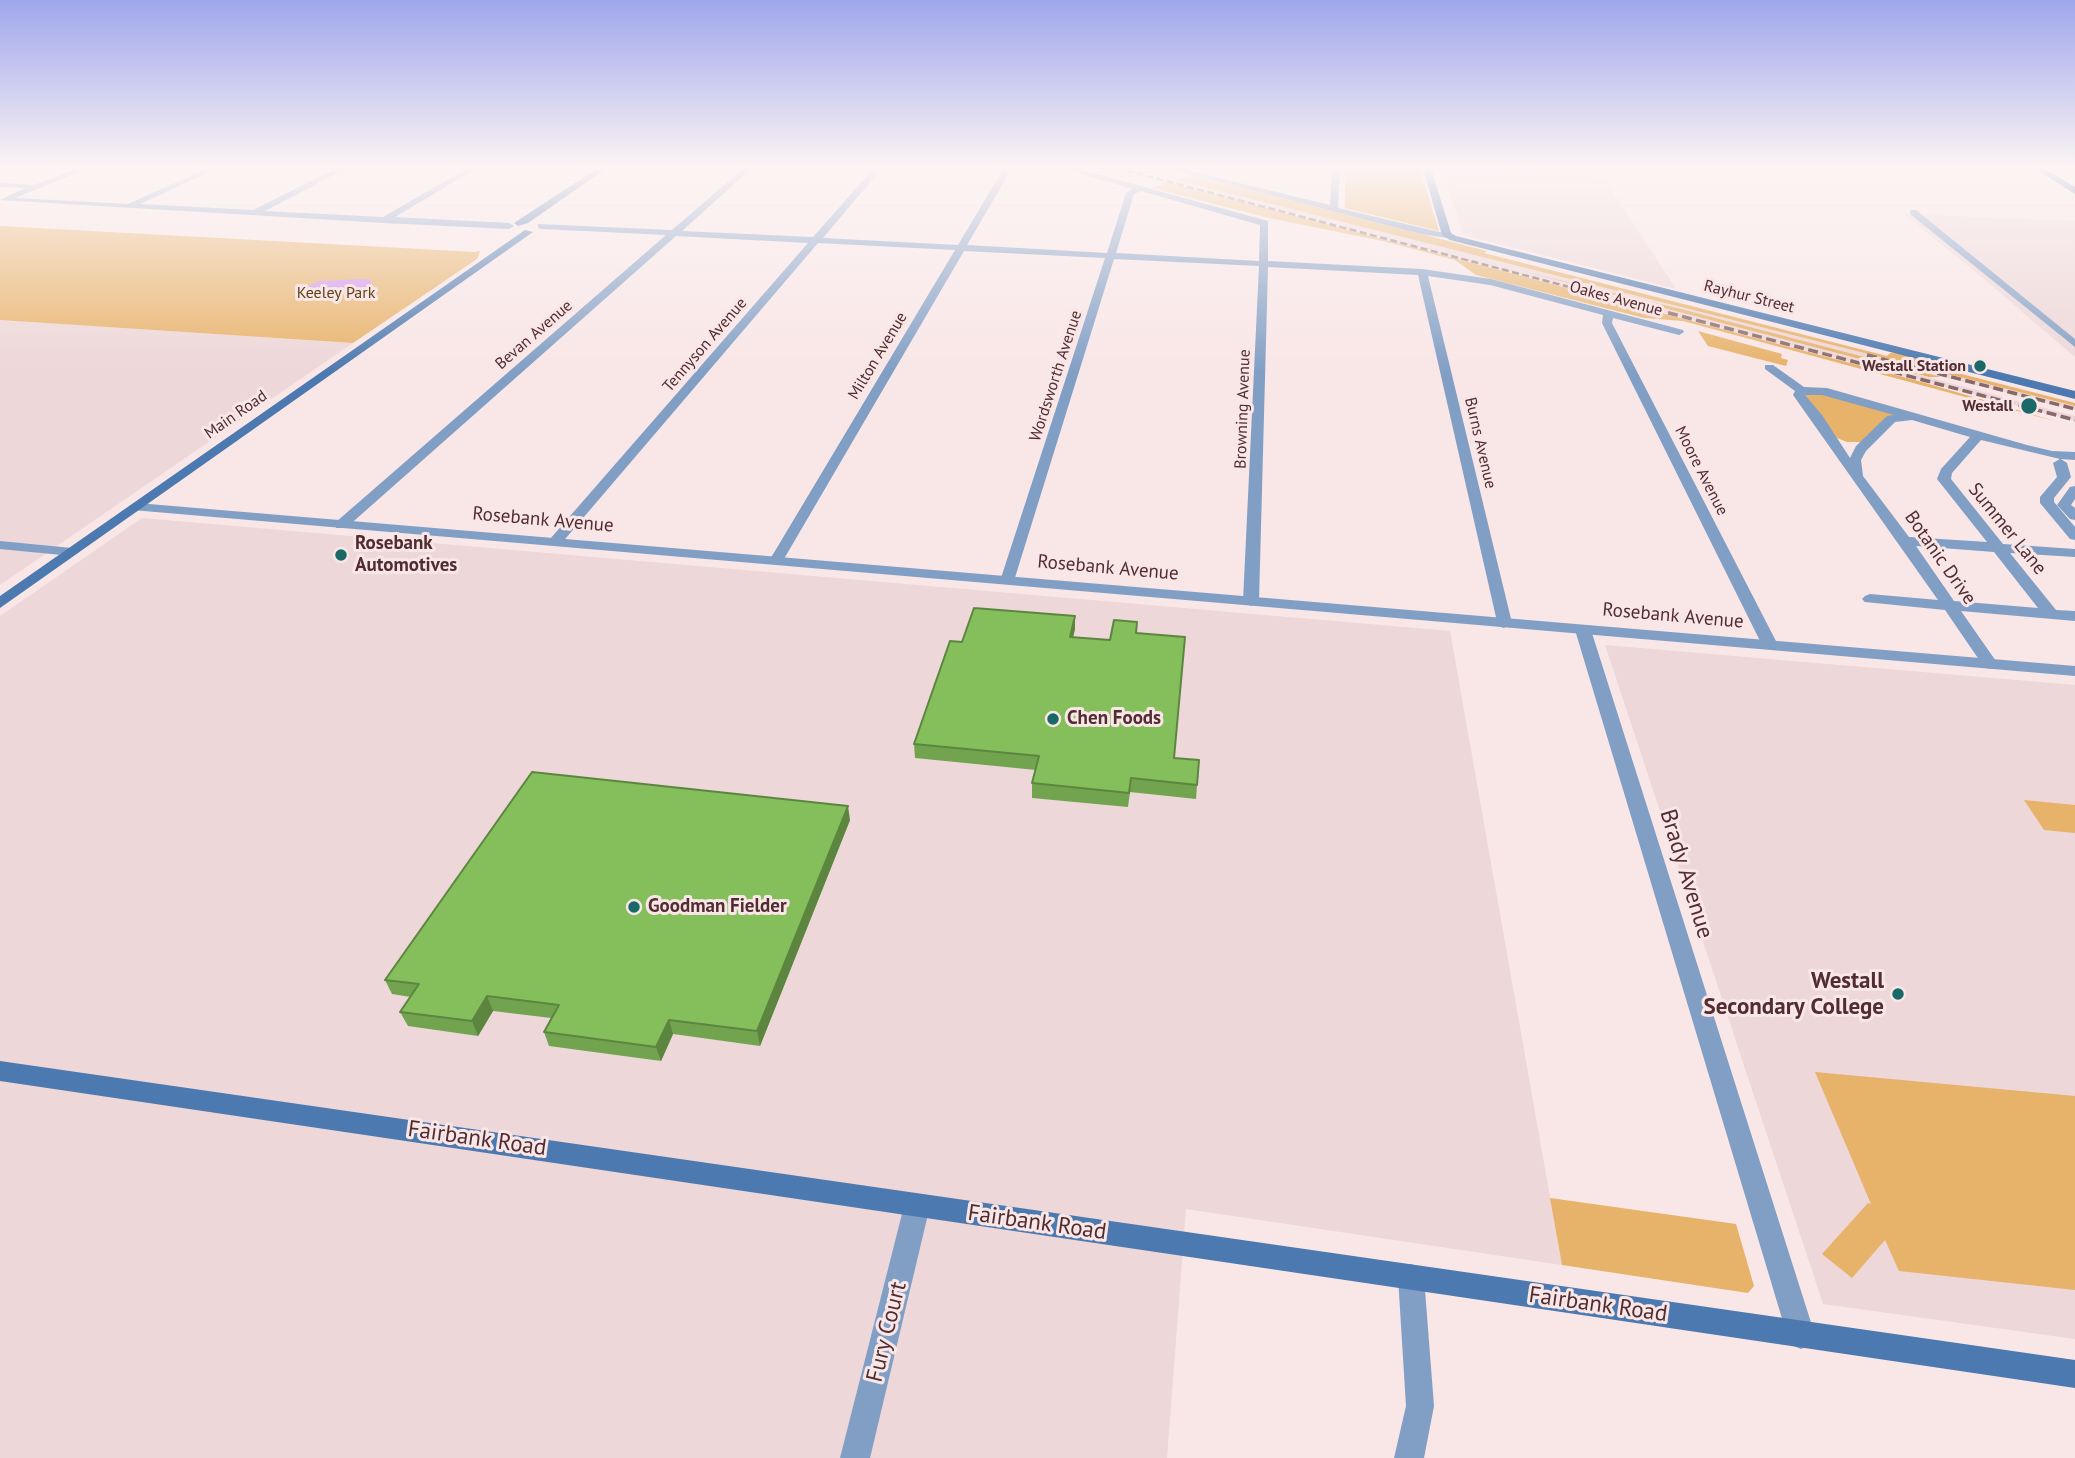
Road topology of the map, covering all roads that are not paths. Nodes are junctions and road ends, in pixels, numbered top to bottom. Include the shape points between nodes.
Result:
1 (506, 236) edge
2 (522, 236) edge
3 (671, 236) edge
4 (736, 236) edge
5 (819, 236) edge
6 (968, 236) edge
7 (1116, 236) edge
8 (1265, 236) edge
9 (1451, 236) edge
10 (1943, 236) edge
11 (816, 240) junction
12 (961, 248) junction
13 (1110, 255) junction
14 (493, 256) junction
15 (1264, 263) junction
16 (1422, 272) junction
17 (1608, 313) junction
18 (1679, 332) dead end
19 (2075, 344) edge
20 (1769, 367) dead end
21 (1801, 390) junction
22 (2075, 395) edge
23 (1916, 418) junction
24 (1978, 435) junction
25 (1831, 439) junction
26 (1866, 445) junction
27 (2075, 456) edge
28 (2056, 459) junction
29 (2075, 469) edge
30 (1857, 475) junction
31 (2075, 490) edge
32 (137, 507) junction
33 (2075, 516) edge
34 (341, 525) junction
35 (2075, 536) edge
36 (1905, 541) junction
37 (555, 542) junction
38 (0, 545) edge
39 (1998, 548) junction
40 (72, 552) junction
41 (2075, 553) edge
42 (776, 561) junction
43 (1008, 581) junction
44 (1870, 599) dead end
45 (1251, 601) junction
46 (0, 603) edge
47 (1950, 606) junction
48 (2051, 614) junction
49 (2075, 616) edge
50 (1504, 623) junction
51 (1583, 630) junction
52 (1770, 645) junction
53 (1990, 664) junction
54 (2075, 671) edge
55 (0, 1071) edge
56 (917, 1206) junction
57 (1411, 1277) junction
58 (1801, 1335) junction
59 (2075, 1374) edge
60 (855, 1458) edge
61 (1409, 1458) edge

1 - 14 main road, Main Road
2 - 14 main road, Main Road
3 - 34 street, Bevan Avenue
4 - 11 street, Oakes Avenue
5 - 11 street, Tennyson Avenue
6 - 12 street, Milton Avenue
7 - 13 street, Wordsworth Avenue
8 - 15 street, Browning Avenue
9 - 22 main road, Rayhur Street
10 - 19 street
11 - 12 street, Oakes Avenue
11 - 37 street, Tennyson Avenue
12 - 13 street, Oakes Avenue
12 - 42 street, Milton Avenue
13 - 15 street, Oakes Avenue
13 - 43 street, Wordsworth Avenue
14 - 32 main road, Main Road
15 - 16 street, Oakes Avenue
15 - 45 street, Browning Avenue
16 - 17 street, Oakes Avenue via 1491,282
16 - 50 street, Burns Avenue
17 - 18 street, Oakes Avenue
17 - 52 street, Moore Avenue via 1607,323
20 - 21 street, Botanic Drive
21 - 23 street via 1823,391
21 - 25 street, Botanic Drive via 1799,395
23 - 24 street
23 - 26 street via 1892,418
24 - 28 street
24 - 39 street, Summer Lane via 1944,479
25 - 26 street
25 - 30 street, Botanic Drive
26 - 30 street via 1855,460
27 - 28 street
28 - 29 street
28 - 35 street via 2065,476 2047,496 2047,503
30 - 36 street, Botanic Drive
31 - 33 street via 2064,504
32 - 34 street, Rosebank Avenue
32 - 40 main road, Main Road
34 - 37 street, Rosebank Avenue
36 - 39 street
36 - 47 street, Botanic Drive
37 - 42 street, Rosebank Avenue
38 - 40 street
39 - 41 street
39 - 48 street, Summer Lane
40 - 46 main road, Main Road
42 - 43 street, Rosebank Avenue
43 - 45 street, Rosebank Avenue
44 - 47 street
45 - 50 street, Rosebank Avenue
47 - 48 street
47 - 53 street, Botanic Drive
48 - 49 street
50 - 51 street, Rosebank Avenue
51 - 52 street, Rosebank Avenue
51 - 58 street, Brady Avenue
52 - 53 street, Rosebank Avenue
53 - 54 street, Rosebank Avenue
55 - 56 main road, Fairbank Road
56 - 57 main road, Fairbank Road
56 - 60 street, Fury Court
57 - 58 main road, Fairbank Road
57 - 61 street via 1420,1406
58 - 59 main road, Fairbank Road

